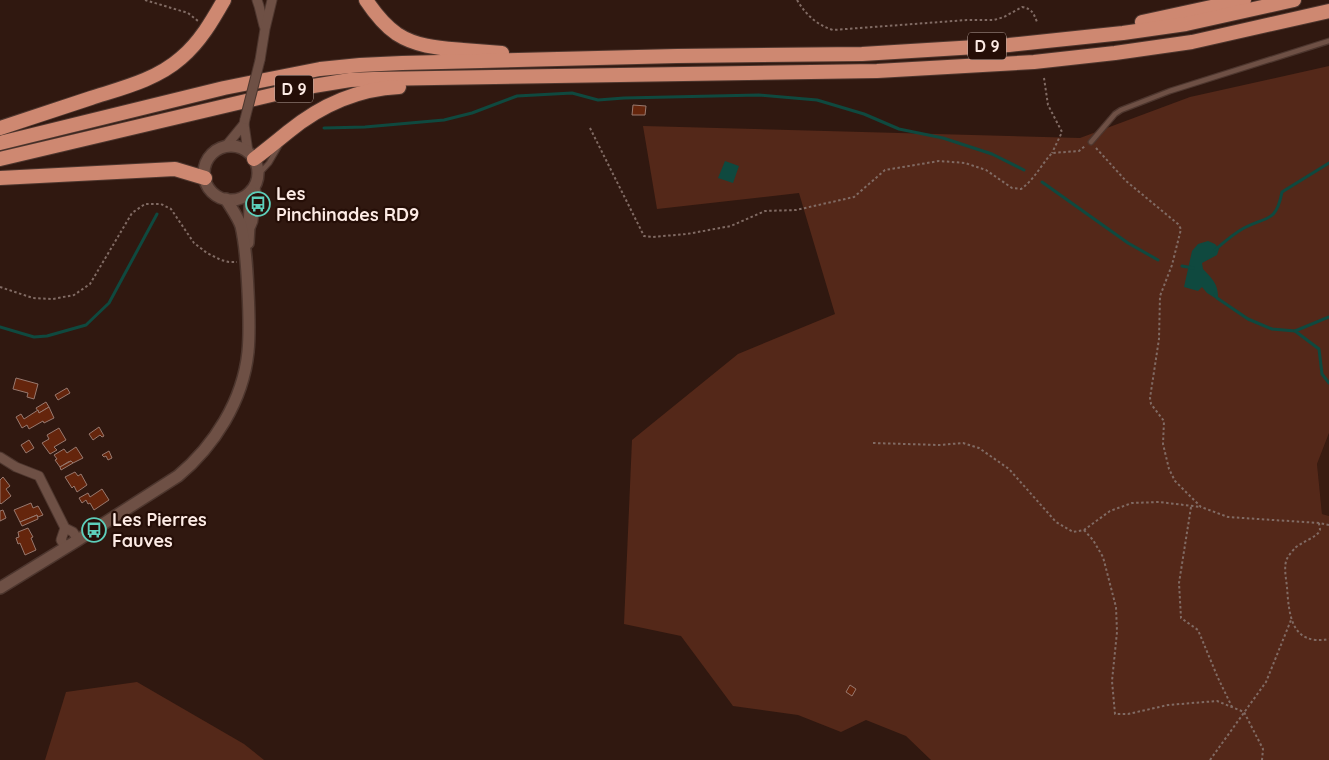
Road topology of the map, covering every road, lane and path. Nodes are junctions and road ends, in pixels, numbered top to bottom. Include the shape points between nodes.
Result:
1 (145, 0) edge
2 (224, 0) edge
3 (257, 0) edge
4 (272, 0) edge
5 (366, 0) edge
6 (797, 0) edge
7 (1244, 0) edge
8 (1294, 0) edge
9 (1329, 11) edge
10 (1037, 22) dead end
11 (207, 28) junction
12 (264, 29) junction
13 (1052, 41) junction
14 (1329, 41) edge
15 (677, 56) junction
16 (596, 75) junction
17 (1044, 78) dead end
18 (244, 122) junction
19 (0, 128) edge
20 (590, 128) dead end
21 (289, 131) junction
22 (1091, 142) junction
23 (0, 143) edge
24 (226, 146) junction
25 (1052, 153) junction
26 (251, 155) junction
27 (0, 159) edge
28 (0, 178) edge
29 (205, 178) junction
30 (255, 183) junction
31 (226, 199) junction
32 (246, 262) junction
33 (0, 287) edge
34 (873, 443) dead end
35 (0, 457) edge
36 (1191, 506) junction
37 (1201, 506) junction
38 (1319, 523) junction
39 (1329, 525) edge
40 (65, 528) junction
41 (1084, 530) junction
42 (78, 540) junction
43 (66, 548) junction
44 (0, 588) edge
45 (1291, 620) junction
46 (1329, 639) edge
47 (1232, 707) junction
48 (1244, 712) junction
49 (1210, 760) edge
50 (1262, 760) edge

1 - 11 path via 188,13
2 - 11 highway
3 - 12 street
4 - 12 street
5 - 15 highway via 396,33 420,45 436,48 496,53
6 - 10 path via 821,26 833,30 994,20 1022,7 1029,8
7 - 13 highway
8 - 13 highway, D 9 via 1186,24
9 - 16 highway, D 9 via 1192,42 1034,62 877,70
11 - 19 highway via 181,58 150,78
12 - 18 street, bridge via 260,60
13 - 15 highway, D 9 via 862,54
14 - 22 lane via 1161,94 1121,110
15 - 23 highway, D 9 via 402,63 320,69 224,88
16 - 21 highway via 365,91 328,105
16 - 27 highway, D 9 via 374,79 329,83
17 - 25 path via 1048,104 1062,132
18 - 24 street
18 - 26 street
20 - 25 path via 644,236 652,237 730,226 765,211 796,210 854,197 885,170 939,161 965,163 986,170 1012,188 1021,189
21 - 26 highway
21 - 30 lane
22 - 25 path via 1079,151
22 - 37 path via 1126,181 1181,229 1160,296 1159,338 1150,398 1164,421 1163,444 1169,469 1175,481
24 - 26 street via 242,148
24 - 29 street via 211,154 206,161
26 - 30 street via 258,166
28 - 29 highway via 175,169
29 - 31 street via 212,192
30 - 31 street via 244,196
30 - 32 street
31 - 32 street via 240,225
32 - 33 path via 229,262 207,253 194,243 171,210 161,204 145,204 132,213 90,284 74,295 54,299 33,298
32 - 42 street via 248,353 242,381 220,431 192,465 178,476
34 - 41 path via 963,443 979,448 1009,469 1056,522 1073,532
35 - 40 street via 39,476
36 - 37 path
36 - 41 path via 1159,502 1132,504 1110,511
36 - 47 path via 1179,583 1181,618 1198,630
37 - 38 path via 1228,517
38 - 39 path
38 - 45 path via 1318,534 1304,541 1286,558
40 - 42 street
40 - 43 street via 61,540
41 - 47 path via 1103,557 1116,607 1112,681 1114,714 1168,705 1217,702
42 - 43 street
43 - 44 street
45 - 46 path via 1301,635 1313,641
45 - 48 path via 1266,682
47 - 48 path
48 - 49 path
48 - 50 path via 1263,749

